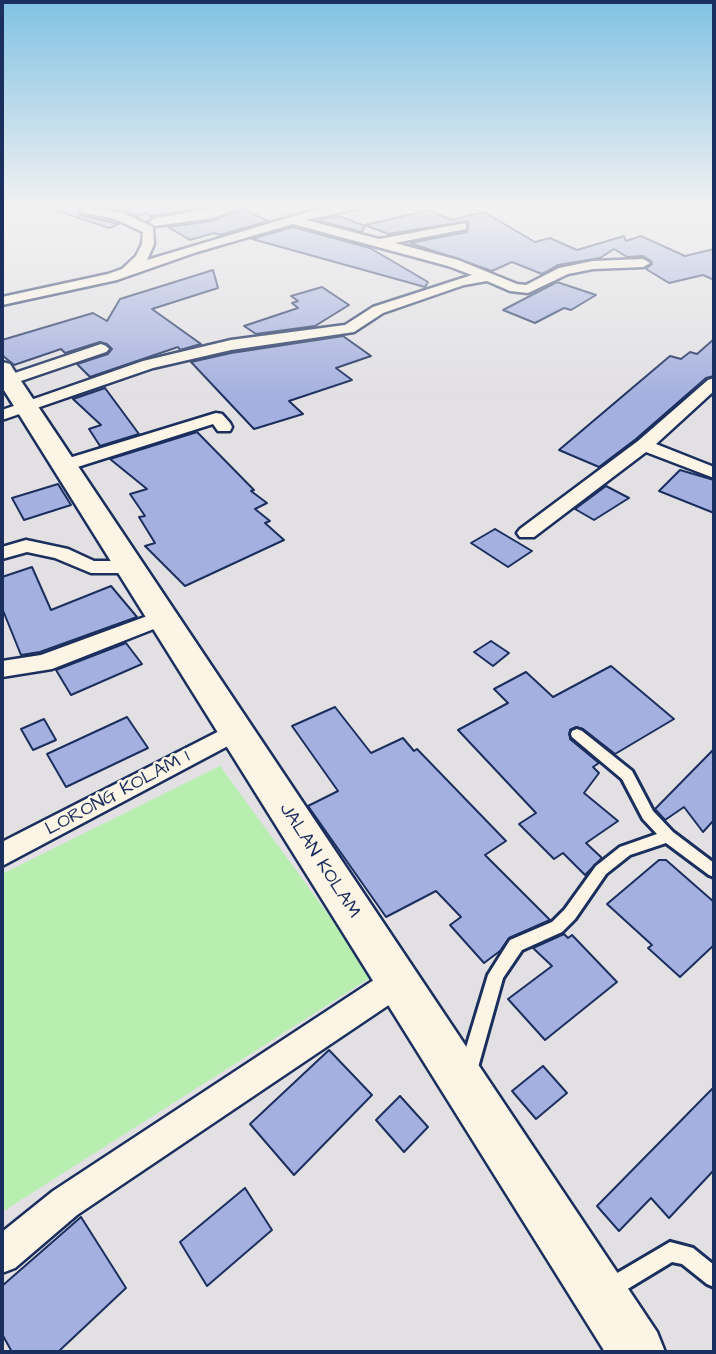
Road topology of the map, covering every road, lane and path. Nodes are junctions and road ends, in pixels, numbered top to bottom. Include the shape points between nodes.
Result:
1 (132, 270) edge
2 (471, 270) edge
3 (568, 270) edge
4 (126, 272) joint
5 (488, 277) junction
6 (2, 302) edge
7 (101, 349) dead end
8 (714, 383) edge
9 (9, 393) edge
10 (224, 427) dead end
11 (644, 445) junction
12 (62, 466) junction
13 (714, 473) edge
14 (527, 533) dead end
15 (2, 552) edge
16 (128, 567) junction
17 (161, 618) junction
18 (2, 669) edge
19 (235, 732) junction
20 (577, 734) dead end
21 (668, 836) junction
22 (2, 855) edge
23 (714, 871) edge
24 (397, 982) junction
25 (464, 1085) junction
26 (2, 1255) edge
27 (714, 1277) edge
28 (600, 1295) junction
29 (637, 1352) edge

1 - 4 street
2 - 5 street
3 - 5 street via 528,289
4 - 6 street
5 - 9 street via 462,281 377,310 349,330 231,345
7 - 9 street
8 - 11 street
9 - 12 street, JALAN KOLAM
10 - 12 street via 216,418
11 - 13 street
11 - 14 street
12 - 16 street, JALAN KOLAM
15 - 16 street via 26,546 61,553 91,567
16 - 17 street, JALAN KOLAM
17 - 18 street via 44,663
17 - 19 street, JALAN KOLAM
19 - 22 street, LORONG KOLAM 1
19 - 24 street, JALAN KOLAM
20 - 21 lane via 627,775 648,815
21 - 23 lane
21 - 25 lane via 625,851 601,870 557,927 516,945 496,975
24 - 25 street, JALAN KOLAM
24 - 26 street via 65,1203
25 - 28 street, JALAN KOLAM
27 - 28 lane via 686,1255 670,1252
28 - 29 street, JALAN KOLAM

